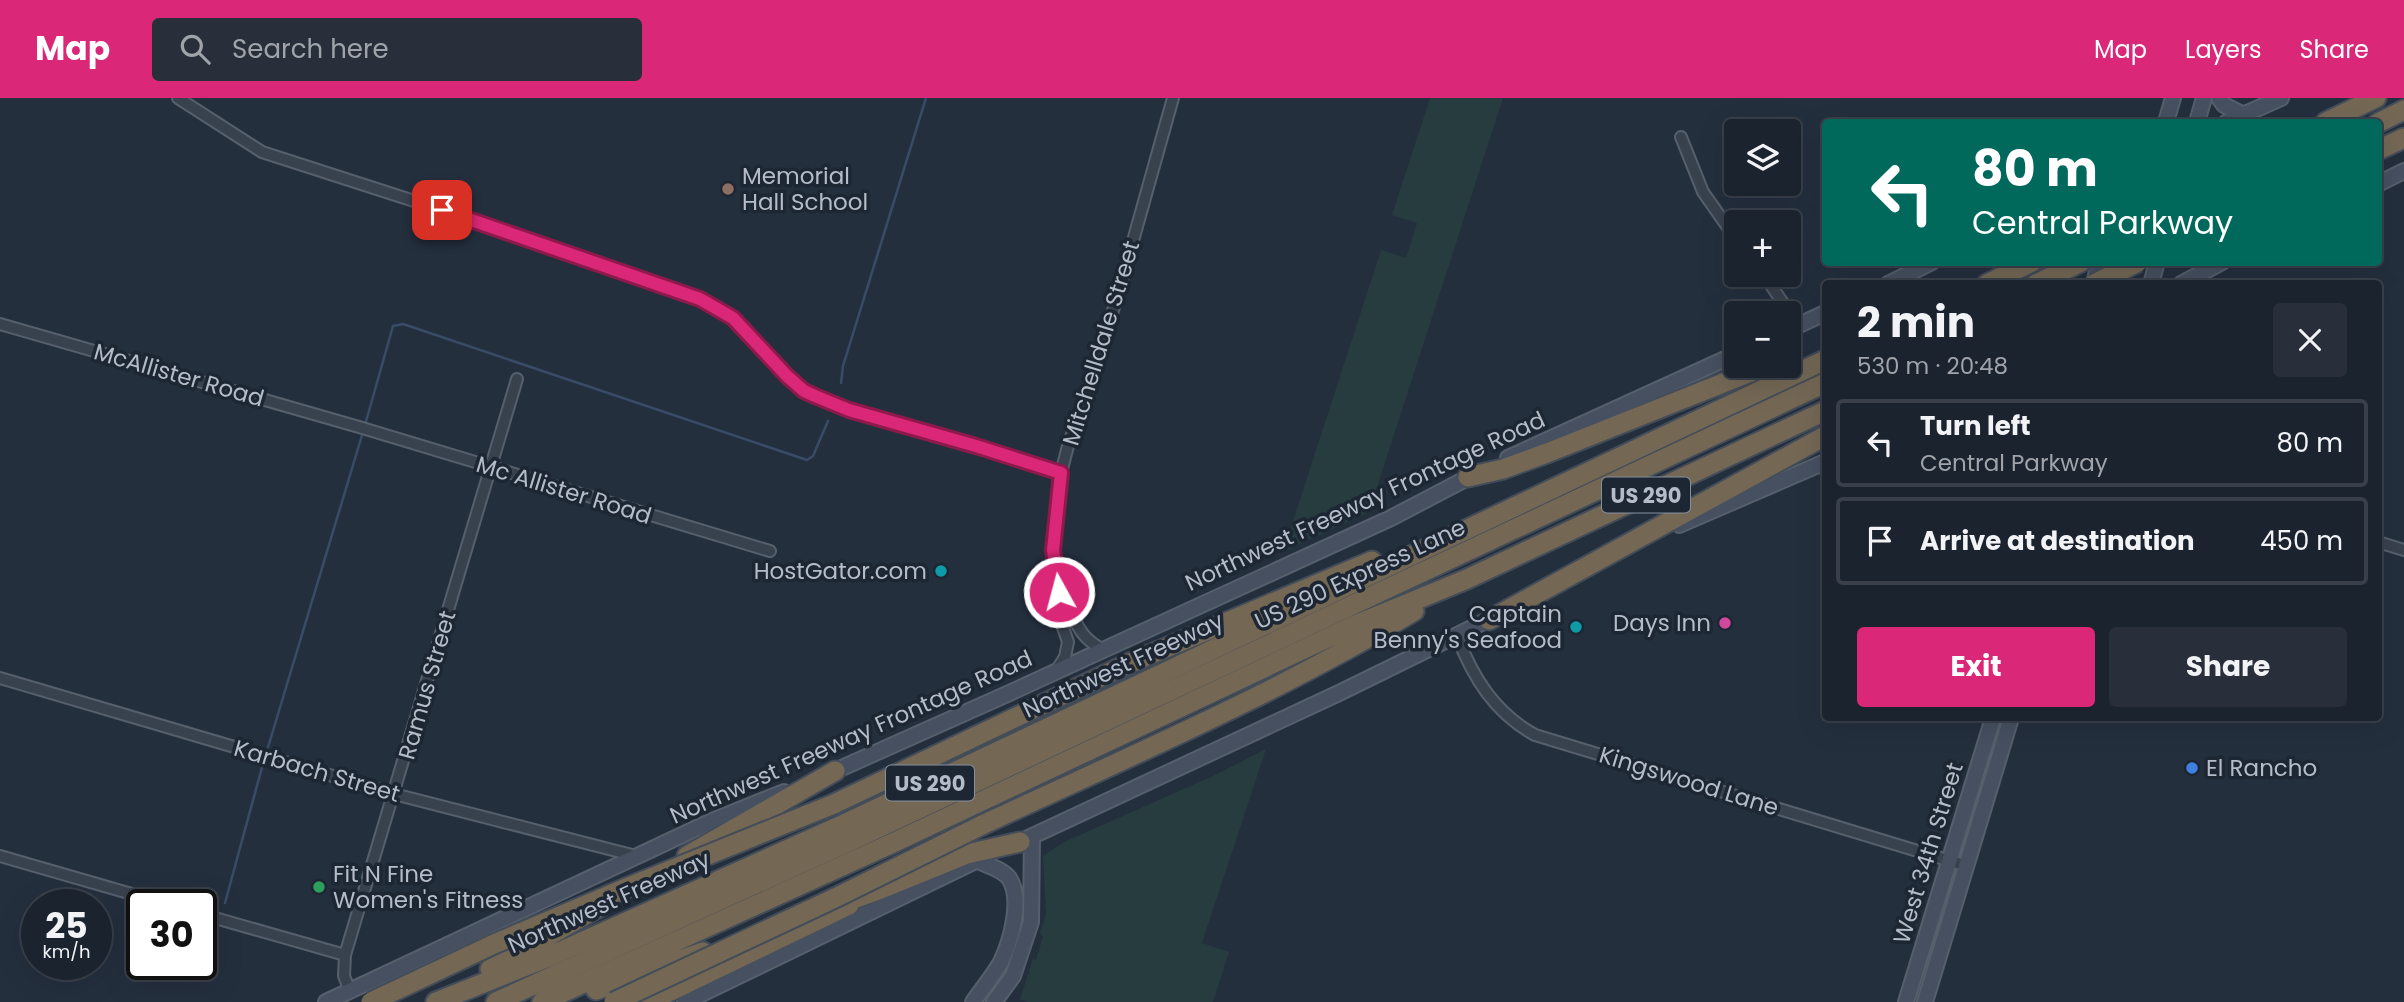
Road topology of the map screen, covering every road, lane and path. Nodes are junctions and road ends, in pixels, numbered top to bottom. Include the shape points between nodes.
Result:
1 (178, 98) edge
2 (1173, 98) edge
3 (2173, 98) edge
4 (2204, 98) edge
5 (2219, 98) edge
6 (2281, 98) edge
7 (2376, 98) edge
8 (2404, 110) edge
9 (2166, 119) edge
10 (2198, 119) edge
11 (2240, 119) edge
12 (2332, 119) edge
13 (2382, 121) edge
14 (1681, 137) dead end
15 (2404, 138) edge
16 (2382, 148) edge
17 (2404, 171) edge
18 (2382, 182) edge
19 (1724, 222) edge
20 (1924, 266) edge
21 (2024, 266) edge
22 (2073, 266) edge
23 (2130, 266) edge
24 (2211, 266) edge
25 (1896, 280) edge
26 (1995, 280) edge
27 (2044, 280) edge
28 (2102, 280) edge
29 (2188, 280) edge
30 (1822, 314) edge
31 (0, 324) edge
32 (1801, 324) edge
33 (1822, 359) edge
34 (1724, 360) edge
35 (1801, 360) edge
36 (1822, 360) edge
37 (1736, 378) edge
38 (517, 379) dead end
39 (1822, 384) edge
40 (1822, 412) edge
41 (359, 427) joint
42 (1822, 438) edge
43 (1822, 463) edge
44 (491, 468) junction
45 (1061, 473) junction
46 (1468, 477) junction
47 (2382, 543) edge
48 (2404, 550) edge
49 (770, 551) dead end
50 (1405, 560) junction
51 (1467, 579) junction
52 (1059, 592) junction
53 (1489, 620) junction
54 (1457, 636) junction
55 (1103, 650) junction
56 (1056, 672) junction
57 (0, 678) edge
58 (1992, 721) edge
59 (2010, 721) edge
60 (835, 771) junction
61 (1974, 781) junction
62 (1992, 785) junction
63 (394, 794) junction
64 (1026, 839) junction
65 (0, 856) edge
66 (636, 856) junction
67 (976, 860) junction
68 (1949, 860) junction
69 (1967, 866) junction
70 (881, 889) junction
71 (126, 892) edge
72 (217, 919) edge
73 (345, 956) junction
74 (350, 991) junction
75 (444, 999) edge
76 (326, 1002) edge
77 (371, 1002) edge
78 (496, 1002) edge
79 (543, 1002) edge
80 (614, 1002) edge
81 (648, 1002) edge
82 (685, 1002) edge
83 (973, 1002) edge
84 (995, 1002) edge
85 (1906, 1002) edge
86 (1925, 1002) edge

1 - 45 street via 262,152 700,299 733,318 787,376 815,396
2 - 45 street, Mitchelldale Street via 1117,298
3 - 9 main road
4 - 10 main road
5 - 11 main road
6 - 11 main road
7 - 12 highway
8 - 13 highway
14 - 19 street via 1703,192
15 - 16 highway
17 - 18 main road
20 - 25 main road
21 - 26 highway
22 - 27 highway
23 - 28 highway, bridge
24 - 29 main road
30 - 32 main road
31 - 41 street, McAllister Road
33 - 35 highway
34 - 46 main road, Northwest Freeway Frontage Road
36 - 50 highway, Northwest Freeway / US 290
37 - 46 highway via 1547,453
38 - 44 street, Ramus Street
39 - 78 highway, US 290 Express Lane via 859,837
40 - 51 highway, US 290
41 - 44 street, Mc Allister Road
42 - 53 highway
43 - 53 main road via 1650,537
44 - 49 street, Mc Allister Road
44 - 63 street, Ramus Street
45 - 52 street, Mitchelldale Street via 1053,550
46 - 55 main road, Northwest Freeway Frontage Road via 1391,518
47 - 48 street
50 - 75 highway, Northwest Freeway / US 290 via 842,825
50 - 77 highway, bridge via 1374,560 1191,636 834,804 506,939
51 - 79 highway, US 290 via 1354,625
51 - 80 highway, bridge via 1348,651 1246,702
52 - 55 street, Mitchelldale Street via 1085,640
52 - 56 street, Mitchelldale Street via 1056,607 1068,642
53 - 54 main road
54 - 64 main road
54 - 68 street, Kingswood Lane via 1484,691 1519,726 1535,735
55 - 56 main road, Northwest Freeway Frontage Road
56 - 60 main road, Northwest Freeway Frontage Road
57 - 63 street, Karbach Street
58 - 61 main road, West 34th Street
59 - 62 main road, West 34th Street
60 - 66 main road, Northwest Freeway Frontage Road
60 - 75 highway
61 - 62 main road
61 - 68 main road, West 34th Street
62 - 69 main road, West 34th Street
63 - 66 street, Karbach Street
63 - 73 street, Ramus Street
64 - 67 main road
64 - 70 highway via 967,854
64 - 84 main road via 1031,922 1013,976
65 - 71 street
66 - 74 main road, Northwest Freeway Frontage Road
67 - 82 main road
67 - 83 main road via 1008,876 1015,892 1015,919 1001,961
68 - 69 street, Kingswood Lane
68 - 85 main road, West 34th Street
69 - 86 main road, West 34th Street
70 - 79 highway via 574,998
70 - 81 highway
72 - 73 street
73 - 74 street, Ramus Street via 344,976
74 - 76 main road, Northwest Freeway Frontage Road

